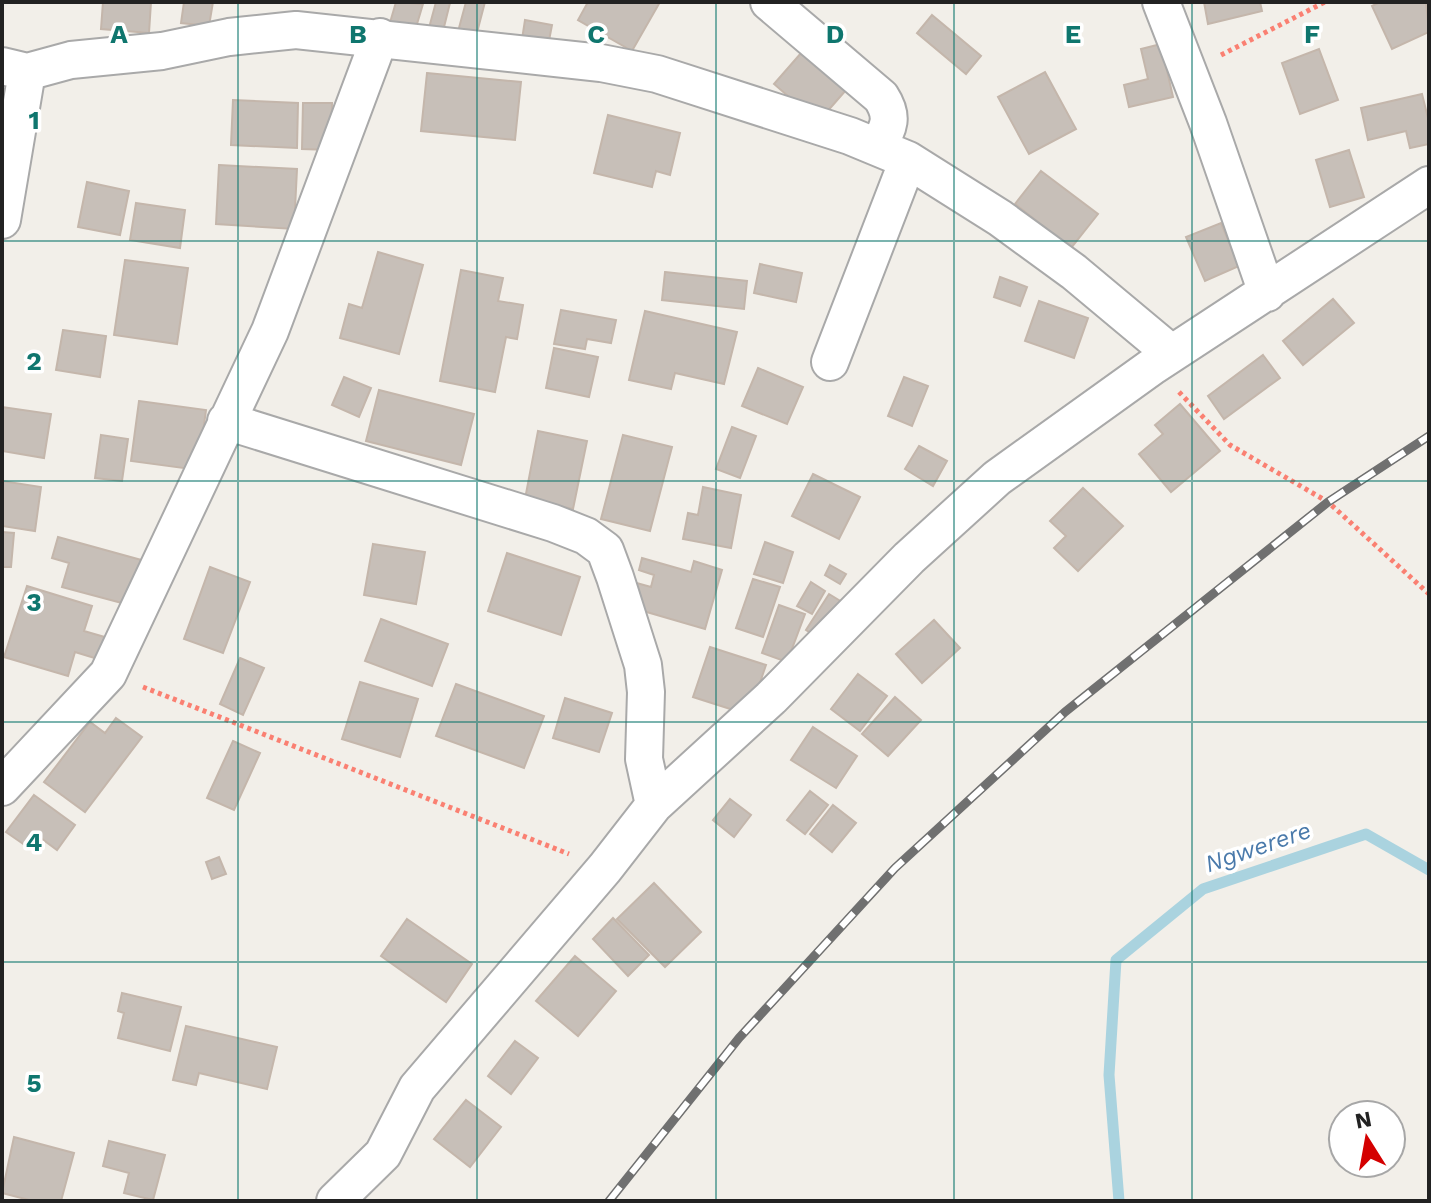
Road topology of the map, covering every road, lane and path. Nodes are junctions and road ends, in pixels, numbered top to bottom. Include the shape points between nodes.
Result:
1 (769, 2) edge
2 (1161, 2) edge
3 (1325, 2) edge
4 (380, 37) junction
5 (14, 69) edge
6 (1188, 72) junction
7 (893, 153) junction
8 (1429, 185) edge
9 (2, 220) edge
10 (1267, 293) junction
11 (1162, 359) junction
12 (830, 362) dead end
13 (226, 421) junction
14 (1429, 594) edge
15 (108, 674) junction
16 (2, 787) edge
17 (654, 805) junction
18 (605, 868) junction
19 (335, 1201) edge

1 - 7 street via 881,97 890,111
2 - 6 street
3 - 6 path
4 - 5 street via 296,30
4 - 7 street via 657,74
4 - 13 street via 270,331
5 - 9 street
6 - 10 street
7 - 11 street via 1000,218 1074,272
7 - 12 street
8 - 10 street
10 - 11 street
11 - 14 path via 1230,445 1328,502
11 - 17 street via 997,478
13 - 15 street
13 - 17 street via 553,523 605,550 643,665 644,759
15 - 16 street
15 - 18 path
17 - 18 street
18 - 19 street via 417,1088 383,1154

